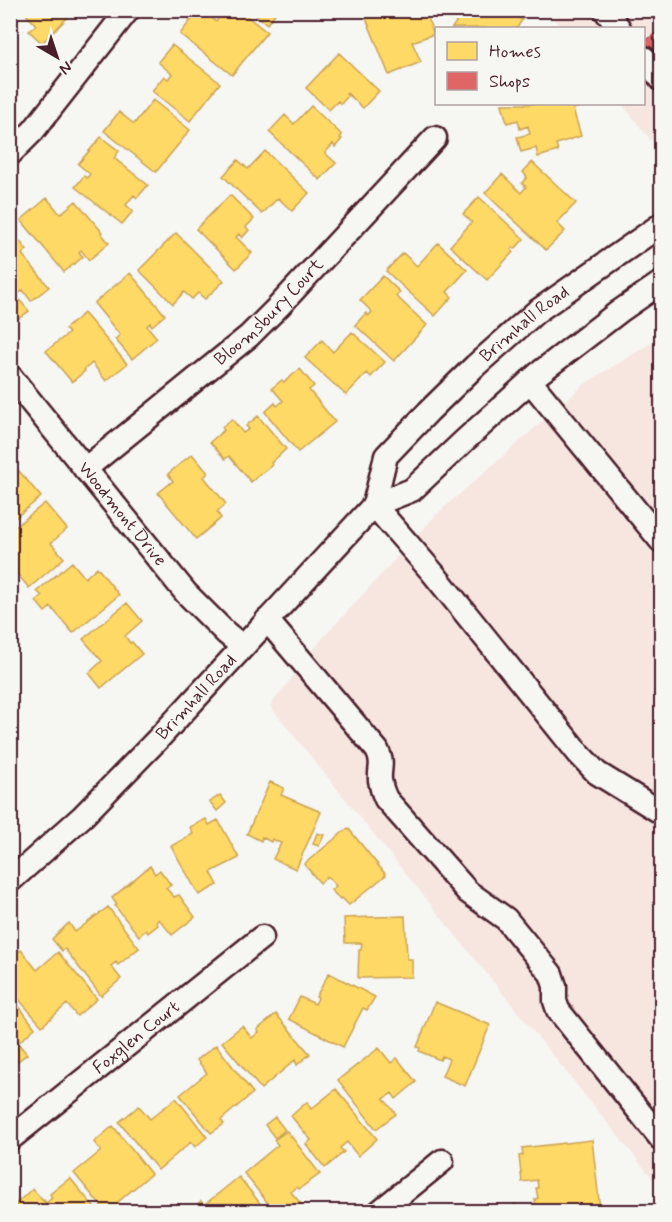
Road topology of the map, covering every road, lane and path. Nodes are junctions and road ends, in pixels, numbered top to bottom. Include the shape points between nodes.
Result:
1 (128, 10) edge
2 (605, 10) edge
3 (619, 27) edge
4 (645, 59) edge
5 (662, 80) edge
6 (435, 138) dead end
7 (10, 154) edge
8 (662, 224) edge
9 (660, 286) edge
10 (10, 376) edge
11 (530, 381) junction
12 (85, 469) junction
13 (375, 505) junction
14 (662, 542) edge
15 (267, 620) junction
16 (242, 646) junction
17 (662, 813) edge
18 (10, 881) edge
19 (262, 937) dead end
20 (10, 1139) edge
21 (662, 1140) edge
22 (442, 1161) dead end
23 (379, 1212) edge

1 - 7 street via 33,131
2 - 3 street
4 - 5 street
6 - 12 street, Bloomsbury Court via 249,336
8 - 13 street, Brimhall Road via 536,312 429,411 386,456
9 - 11 street, Brimhall Road via 611,318
10 - 12 street, Woodmont Drive
11 - 13 street, Brimhall Road via 412,490
11 - 14 street
12 - 16 street, Woodmont Drive via 186,593
13 - 15 street, Brimhall Road
13 - 17 street via 579,754 597,773
15 - 16 street, Brimhall Road
15 - 21 street via 377,750 386,799 468,892 506,920 551,974 558,1010
16 - 18 street, Brimhall Road via 83,816
19 - 20 street, Foxglen Court
22 - 23 street

